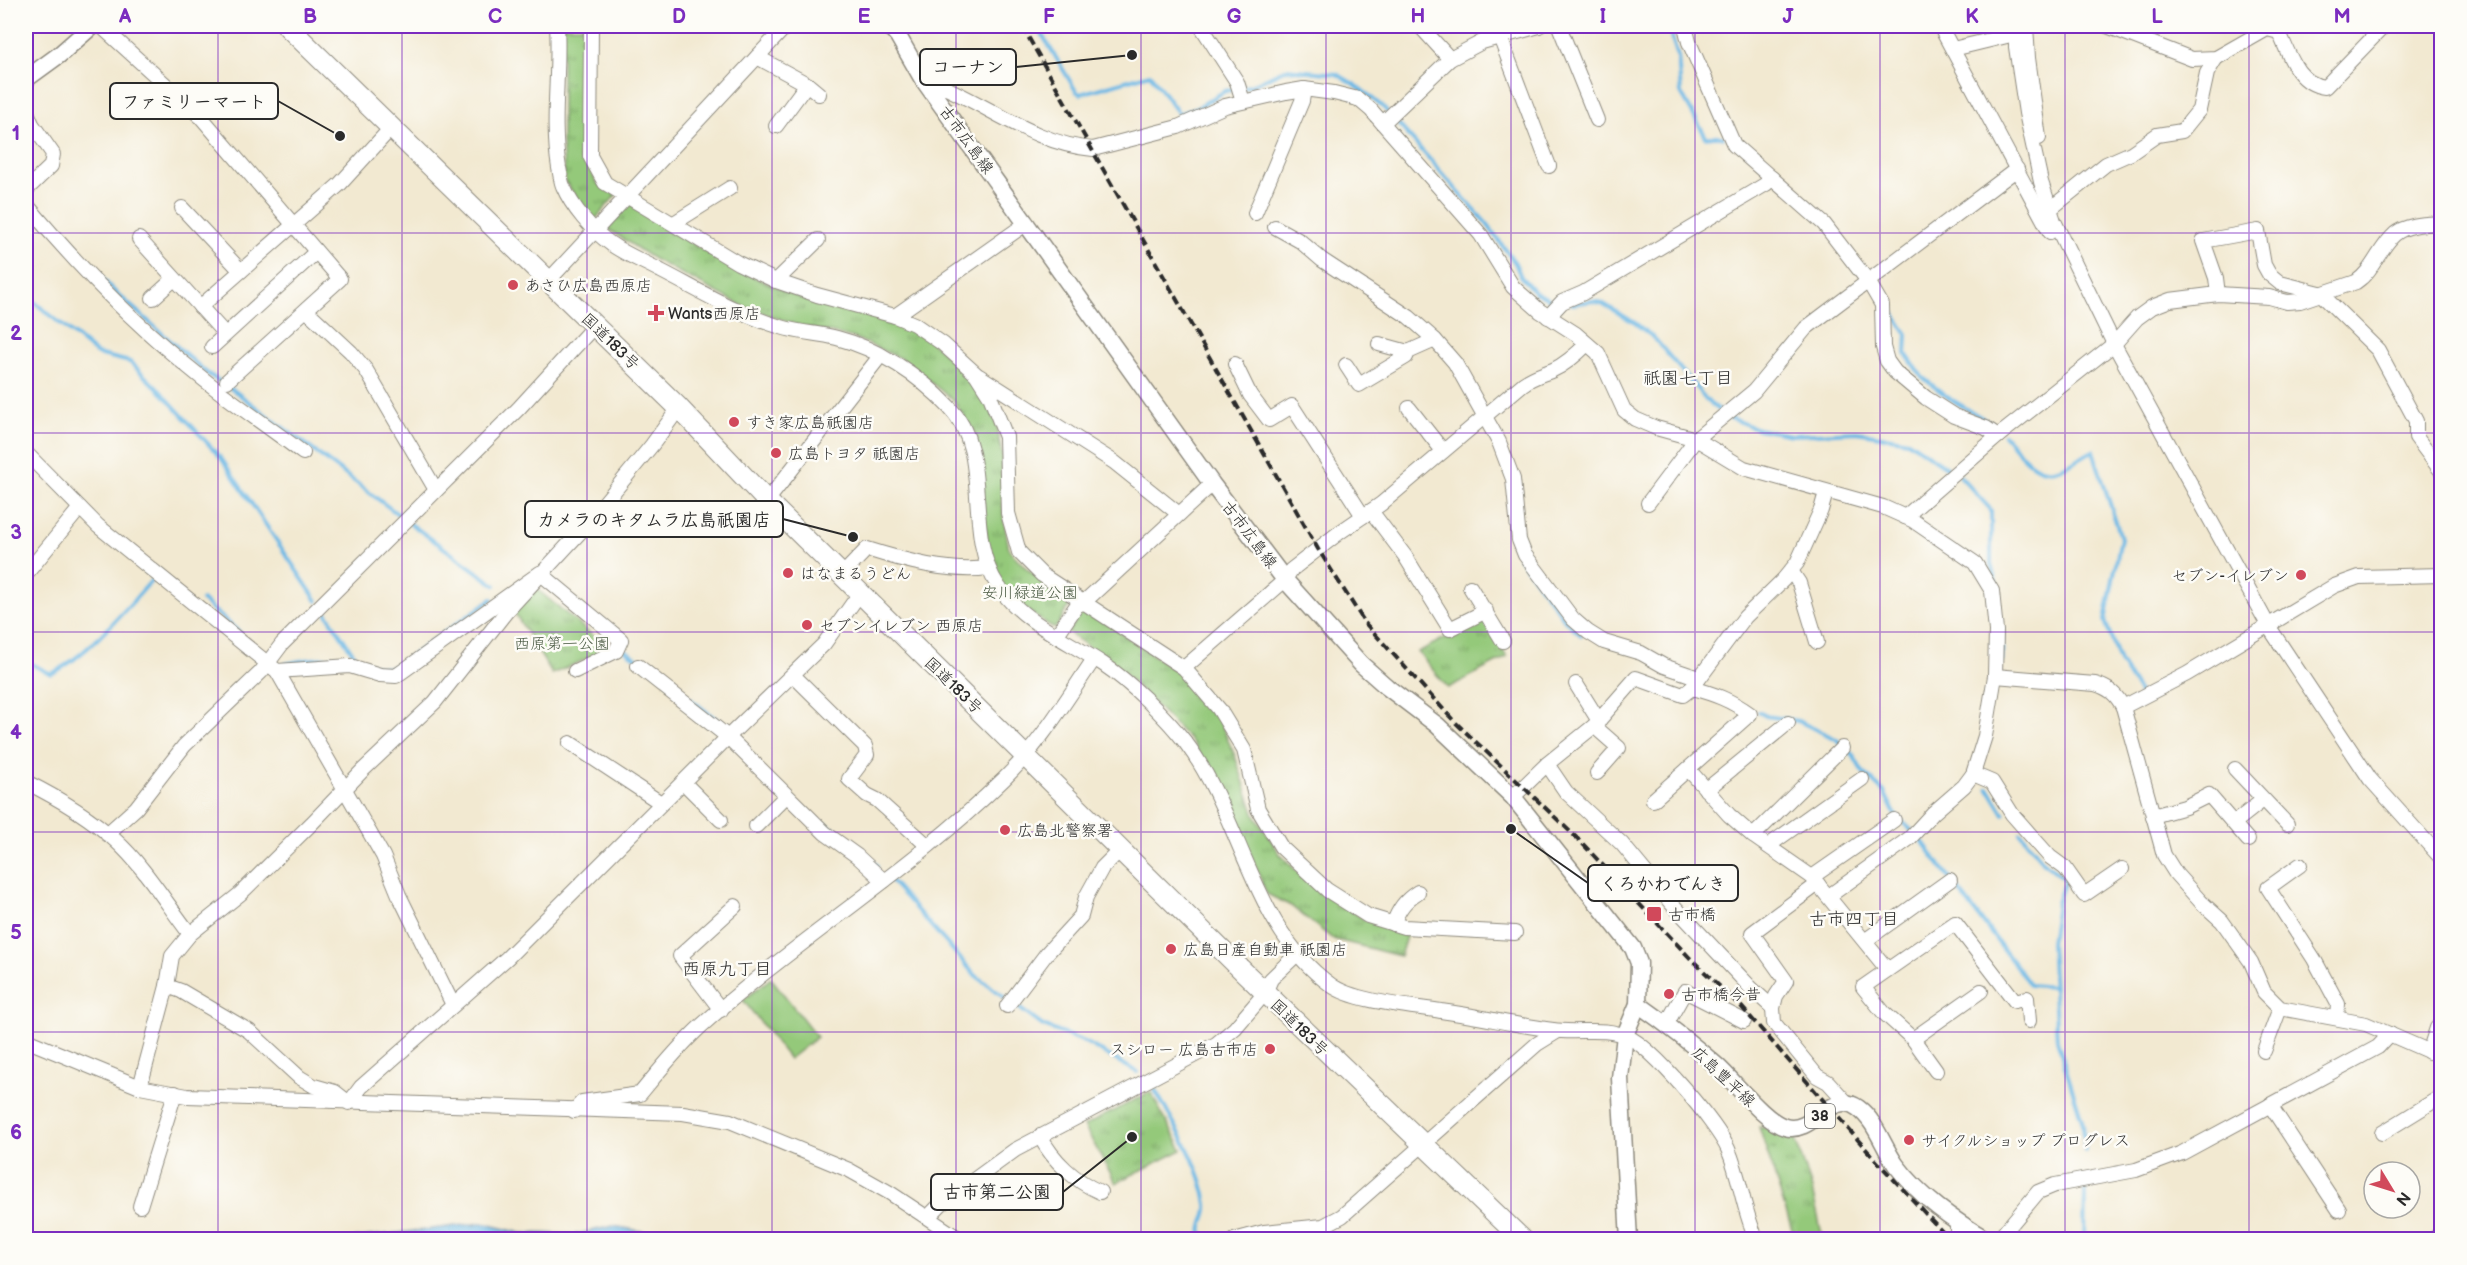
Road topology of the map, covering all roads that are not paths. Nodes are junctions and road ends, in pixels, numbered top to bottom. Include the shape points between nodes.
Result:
1 (92, 26) edge
2 (101, 26) edge
3 (287, 26) edge
4 (557, 26) edge
5 (591, 26) edge
6 (786, 26) edge
7 (889, 26) edge
8 (1201, 26) edge
9 (1420, 26) edge
10 (1539, 26) edge
11 (1559, 26) edge
12 (1685, 26) edge
13 (1940, 26) edge
14 (2107, 26) edge
15 (2384, 26) edge
16 (2019, 28) edge
17 (1500, 37) junction
18 (1953, 50) junction
19 (757, 57) junction
20 (2216, 58) junction
21 (1450, 59) junction
22 (922, 78) junction
23 (26, 79) edge
24 (807, 84) junction
25 (1304, 89) junction
26 (819, 94) dead end
27 (1243, 101) junction
28 (26, 110) edge
29 (1597, 120) dead end
30 (1383, 123) junction
31 (776, 126) dead end
32 (392, 128) junction
33 (2035, 141) junction
34 (2004, 145) junction
35 (1549, 166) dead end
36 (2017, 169) junction
37 (1772, 178) junction
38 (730, 188) dead end
39 (26, 189) edge
40 (627, 194) junction
41 (26, 204) edge
42 (182, 208) dead end
43 (2049, 210) junction
44 (1255, 213) dead end
45 (1028, 222) junction
46 (2442, 222) edge
47 (674, 223) junction
48 (294, 225) junction
49 (1275, 227) dead end
50 (596, 231) junction
51 (139, 239) dead end
52 (818, 240) dead end
53 (316, 252) junction
54 (2063, 261) dead end
55 (241, 271) junction
56 (174, 279) junction
57 (549, 280) junction
58 (776, 281) junction
59 (1868, 281) junction
60 (2320, 293) junction
61 (2218, 294) junction
62 (153, 298) dead end
63 (200, 307) junction
64 (306, 310) junction
65 (895, 316) junction
66 (1548, 317) junction
67 (595, 325) junction
68 (225, 334) junction
69 (1435, 340) junction
70 (1379, 344) dead end
71 (1587, 344) junction
72 (2114, 344) junction
73 (212, 347) dead end
74 (1408, 352) junction
75 (881, 355) junction
76 (1235, 364) dead end
77 (1346, 365) dead end
78 (976, 374) junction
79 (227, 381) dead end
80 (679, 408) junction
81 (1408, 408) dead end
82 (1484, 417) junction
83 (1998, 436) junction
84 (1696, 439) junction
85 (1443, 451) junction
86 (26, 453) edge
87 (303, 453) dead end
88 (2442, 472) edge
89 (1212, 484) junction
90 (436, 490) junction
91 (1826, 492) junction
92 (767, 501) junction
93 (1648, 503) dead end
94 (80, 508) junction
95 (1179, 514) junction
96 (1367, 514) junction
97 (1905, 517) junction
98 (988, 568) junction
99 (1791, 571) junction
100 (540, 573) junction
101 (26, 574) edge
102 (842, 575) junction
103 (2442, 575) edge
104 (1285, 580) junction
105 (1470, 587) dead end
106 (860, 593) junction
107 (1083, 603) junction
108 (1486, 611) junction
109 (2269, 627) junction
110 (1056, 636) junction
111 (1503, 641) dead end
112 (1817, 642) dead end
113 (1094, 658) junction
114 (638, 666) dead end
115 (272, 667) junction
116 (1184, 668) junction
117 (575, 671) dead end
118 (793, 675) junction
119 (1995, 676) junction
120 (1695, 683) junction
121 (1576, 684) dead end
122 (2123, 707) junction
123 (1788, 723) dead end
124 (1596, 724) junction
125 (731, 733) junction
126 (570, 743) dead end
127 (1842, 748) dead end
128 (1026, 755) junction
129 (1547, 764) junction
130 (1688, 769) junction
131 (2235, 769) dead end
132 (1597, 773) dead end
133 (1973, 774) junction
134 (1862, 779) dead end
135 (683, 782) junction
136 (27, 786) edge
137 (345, 789) junction
138 (1706, 790) junction
139 (786, 796) junction
140 (1513, 797) junction
141 (1653, 800) dead end
142 (2263, 800) junction
143 (662, 803) junction
144 (2153, 816) junction
145 (721, 820) dead end
146 (1894, 820) dead end
147 (2234, 824) junction
148 (2287, 824) dead end
149 (756, 826) dead end
150 (107, 834) junction
151 (1753, 836) junction
152 (2248, 840) dead end
153 (2436, 842) edge
154 (928, 846) junction
155 (1768, 846) junction
156 (1120, 850) junction
157 (2442, 859) edge
158 (2300, 865) dead end
159 (2122, 868) dead end
160 (888, 877) junction
161 (1815, 880) junction
162 (1950, 880) dead end
163 (1418, 892) dead end
164 (1829, 896) junction
165 (735, 906) dead end
166 (1393, 924) junction
167 (1515, 933) dead end
168 (190, 934) junction
169 (1866, 940) junction
170 (1297, 954) junction
171 (1887, 969) junction
172 (167, 986) junction
173 (1981, 991) dead end
174 (1265, 993) junction
175 (1010, 1002) dead end
176 (1638, 1004) junction
177 (453, 1005) junction
178 (1773, 1008) junction
179 (2280, 1008) junction
180 (721, 1010) junction
181 (2337, 1018) junction
182 (1744, 1021) dead end
183 (2029, 1021) dead end
184 (2442, 1023) edge
185 (1666, 1025) junction
186 (1558, 1031) junction
187 (2390, 1034) junction
188 (1625, 1035) junction
189 (26, 1040) edge
190 (1913, 1040) junction
191 (2264, 1051) dead end
192 (2438, 1058) edge
193 (1936, 1071) dead end
194 (140, 1087) junction
195 (175, 1094) junction
196 (2442, 1096) edge
197 (349, 1103) junction
198 (1847, 1103) junction
199 (2270, 1105) junction
200 (574, 1111) junction
201 (2382, 1132) dead end
202 (1040, 1136) junction
203 (1423, 1144) junction
204 (1100, 1192) dead end
205 (140, 1206) dead end
206 (2339, 1210) dead end
207 (928, 1217) junction
208 (1958, 1222) junction
209 (2442, 1232) edge
210 (961, 1239) edge
211 (1234, 1239) edge
212 (1523, 1239) edge
213 (1629, 1239) edge
214 (1757, 1239) edge
215 (1960, 1239) edge
216 (1987, 1239) edge
217 (1998, 1239) edge
218 (2433, 1239) edge

1 - 23 main road
2 - 48 street via 201,117
3 - 32 highway, 国道183号
4 - 50 street via 555,143 562,184
5 - 40 street via 590,156 605,183
6 - 19 street
7 - 22 main road, 古市広島線
8 - 27 street via 1237,82
9 - 21 street
10 - 17 street
11 - 29 street
12 - 37 street via 1734,145
13 - 18 street
14 - 20 street via 2193,59
15 - 20 street via 2325,87 2299,74 2279,32 2273,29
16 - 18 street
16 - 33 street via 2028,58
17 - 21 street
17 - 35 street
18 - 34 street
19 - 24 street
19 - 40 street
20 - 43 street via 2199,110 2182,131 2157,135 2106,164
21 - 30 street
22 - 27 street via 1054,141 1079,148 1093,149 1178,127
22 - 45 main road, 古市広島線
24 - 26 street
24 - 31 street
25 - 27 street
25 - 30 street via 1358,99
25 - 44 street
28 - 39 street via 53,154 51,166
30 - 66 street via 1481,235 1513,287
32 - 48 street via 340,184
32 - 57 highway, 国道183号
33 - 34 street
33 - 43 street
34 - 36 street
36 - 43 street
36 - 59 street
37 - 59 street via 1824,224
37 - 66 street via 1562,302
38 - 47 street
40 - 47 street
40 - 50 street
41 - 87 street via 110,297 196,374
42 - 55 street
43 - 54 street
43 - 72 street
45 - 65 street
45 - 89 main road, 古市広島線
46 - 60 street via 2412,226 2396,233 2363,277
47 - 58 street via 738,263
48 - 53 street
48 - 55 street
49 - 69 street via 1409,317
50 - 57 street
50 - 75 street via 614,247 741,313 782,328 837,338
51 - 56 street
52 - 58 street
53 - 64 street via 340,279
53 - 68 street
55 - 63 street
56 - 62 street
56 - 63 street
57 - 67 highway, 国道183号
58 - 65 street
59 - 83 street via 1882,305 1883,347 1896,372 1954,416
59 - 84 street via 1806,328 1754,392
60 - 61 street via 2287,302
60 - 61 street via 2280,283 2269,274 2258,231 2203,241
60 - 88 street via 2378,350 2416,421 2416,437
61 - 72 street via 2170,300 2152,307
63 - 68 street
64 - 79 street
64 - 90 street via 366,370
65 - 78 street via 943,344
66 - 71 street
67 - 80 highway, 国道183号
67 - 90 street
68 - 73 street
69 - 74 street
69 - 82 street via 1455,363
70 - 74 street
71 - 82 street via 1575,357 1523,384
71 - 84 street via 1598,353 1624,410 1656,428
72 - 83 street
72 - 109 street
74 - 77 street via 1406,357 1359,385
75 - 92 street
75 - 98 street via 947,404 964,424 972,448 983,557
76 - 96 street via 1250,395 1269,420 1292,406
78 - 95 street via 1114,462
78 - 107 street via 990,396 1006,437 1008,513 1018,552 1042,575
80 - 92 highway, 国道183号
80 - 100 street via 601,506
81 - 85 street
82 - 85 street
82 - 120 street via 1513,478 1519,540 1525,555 1573,620 1604,642 1641,653
83 - 97 street
84 - 91 street via 1744,468
84 - 93 street
85 - 96 street
86 - 94 street
89 - 95 street
89 - 104 main road, 古市広島線
90 - 115 street via 282,644
91 - 97 street
91 - 99 street
92 - 102 highway, 国道183号
94 - 101 street
94 - 115 street
95 - 107 street
96 - 104 street via 1291,570
96 - 108 street via 1405,556 1450,629
97 - 119 street via 1975,563 1992,591
98 - 102 street via 970,570 901,560 867,549
98 - 110 street via 1015,608
99 - 112 street via 1799,583
99 - 120 street via 1745,617
100 - 115 street via 396,676 350,666
100 - 117 street via 619,646
100 - 137 street via 435,702
102 - 106 highway, 国道183号
103 - 109 street via 2359,577 2334,586
104 - 116 street
104 - 140 main road, 古市広島線 via 1361,664 1437,725
105 - 108 street
106 - 118 street via 824,644
106 - 128 highway, 国道183号
107 - 110 street via 1077,605
107 - 116 street
108 - 111 street
109 - 122 street
109 - 153 street via 2370,779
110 - 113 street
113 - 128 street
113 - 170 street via 1165,719 1188,746 1275,923
114 - 125 street
115 - 137 street
115 - 150 street via 261,672 184,746 148,795
116 - 166 street via 1220,709 1244,750 1258,809 1281,847 1327,890 1368,916
118 - 125 street
118 - 154 street via 865,746 867,755 849,779
119 - 122 street via 2095,684 2116,696
119 - 133 street via 1985,736
120 - 124 street via 1683,695 1636,678
120 - 130 street via 1750,714
121 - 124 street
122 - 144 street
123 - 138 street
124 - 129 street
124 - 132 street via 1619,748
125 - 135 street
125 - 139 street
126 - 143 street
127 - 151 street
128 - 154 street via 966,815
128 - 156 highway, 国道183号
129 - 140 street
129 - 178 street via 1566,792 1622,844 1671,903
130 - 138 street
130 - 141 street
131 - 142 street
133 - 159 street via 1992,782 2012,814 2050,857 2065,868 2084,895
133 - 164 street via 1910,838
134 - 155 street
135 - 143 street
135 - 145 street
136 - 150 street via 53,795
137 - 168 street via 240,894
137 - 177 street via 383,856
138 - 151 street
139 - 149 street
139 - 160 street via 825,833
140 - 176 main road, 古市広島線 via 1633,948 1639,963
142 - 147 street
142 - 148 street
143 - 177 street via 507,958
144 - 147 street via 2209,795
144 - 179 street via 2164,855 2176,874 2222,921 2251,962 2264,992
146 - 161 street
147 - 152 street
150 - 168 street via 129,855
151 - 155 street
153 - 157 street
154 - 160 street
155 - 161 street
156 - 174 highway, 国道183号
156 - 175 street via 1102,868 1086,897 1081,916
158 - 181 street via 2268,888 2338,1004
160 - 180 street
161 - 164 street
161 - 178 street via 1752,933 1786,981
162 - 169 street
163 - 166 street via 1406,900
164 - 169 street
165 - 180 street via 680,956
166 - 167 street
168 - 172 street via 172,956
169 - 171 street
170 - 174 street via 1271,979
170 - 186 street via 1334,988 1374,1000
171 - 183 street via 1955,923 2015,1001 2027,998
171 - 190 street via 1863,987
172 - 194 street
172 - 197 street via 249,1031 299,1077 335,1092
173 - 190 street
174 - 202 street via 1216,1044
174 - 203 highway, 国道183号
176 - 185 main road, 広島豊平線 / 38
176 - 188 main road
177 - 197 street
178 - 198 street via 1774,1023 1783,1037
179 - 181 street
179 - 191 street
180 - 200 street via 675,1051 640,1094 582,1102
181 - 187 street
182 - 185 street via 1685,991
184 - 192 street via 2437,1028
185 - 198 main road, 広島豊平線 / 38 via 1717,1066 1773,1122 1785,1128 1801,1128 1837,1103
186 - 188 street
186 - 203 street via 1537,1044
187 - 192 street
187 - 199 street via 2378,1047
188 - 213 main road via 1620,1078
188 - 214 street via 1668,1070 1728,1149 1748,1221
189 - 194 street
190 - 193 street
194 - 195 street
195 - 197 street
195 - 205 street
196 - 201 street
197 - 200 street
198 - 208 main road, 38 via 1868,1119 1908,1181
199 - 206 street
199 - 217 street via 2182,1153 2136,1170 2055,1185 2038,1192
200 - 207 street via 683,1113 730,1120 849,1170
202 - 204 street via 1047,1149 1081,1184
202 - 207 street via 978,1176
203 - 211 street via 1342,1216 1323,1226
203 - 212 highway, 国道183号
207 - 210 street
208 - 215 street
208 - 216 main road, 38
209 - 218 street

